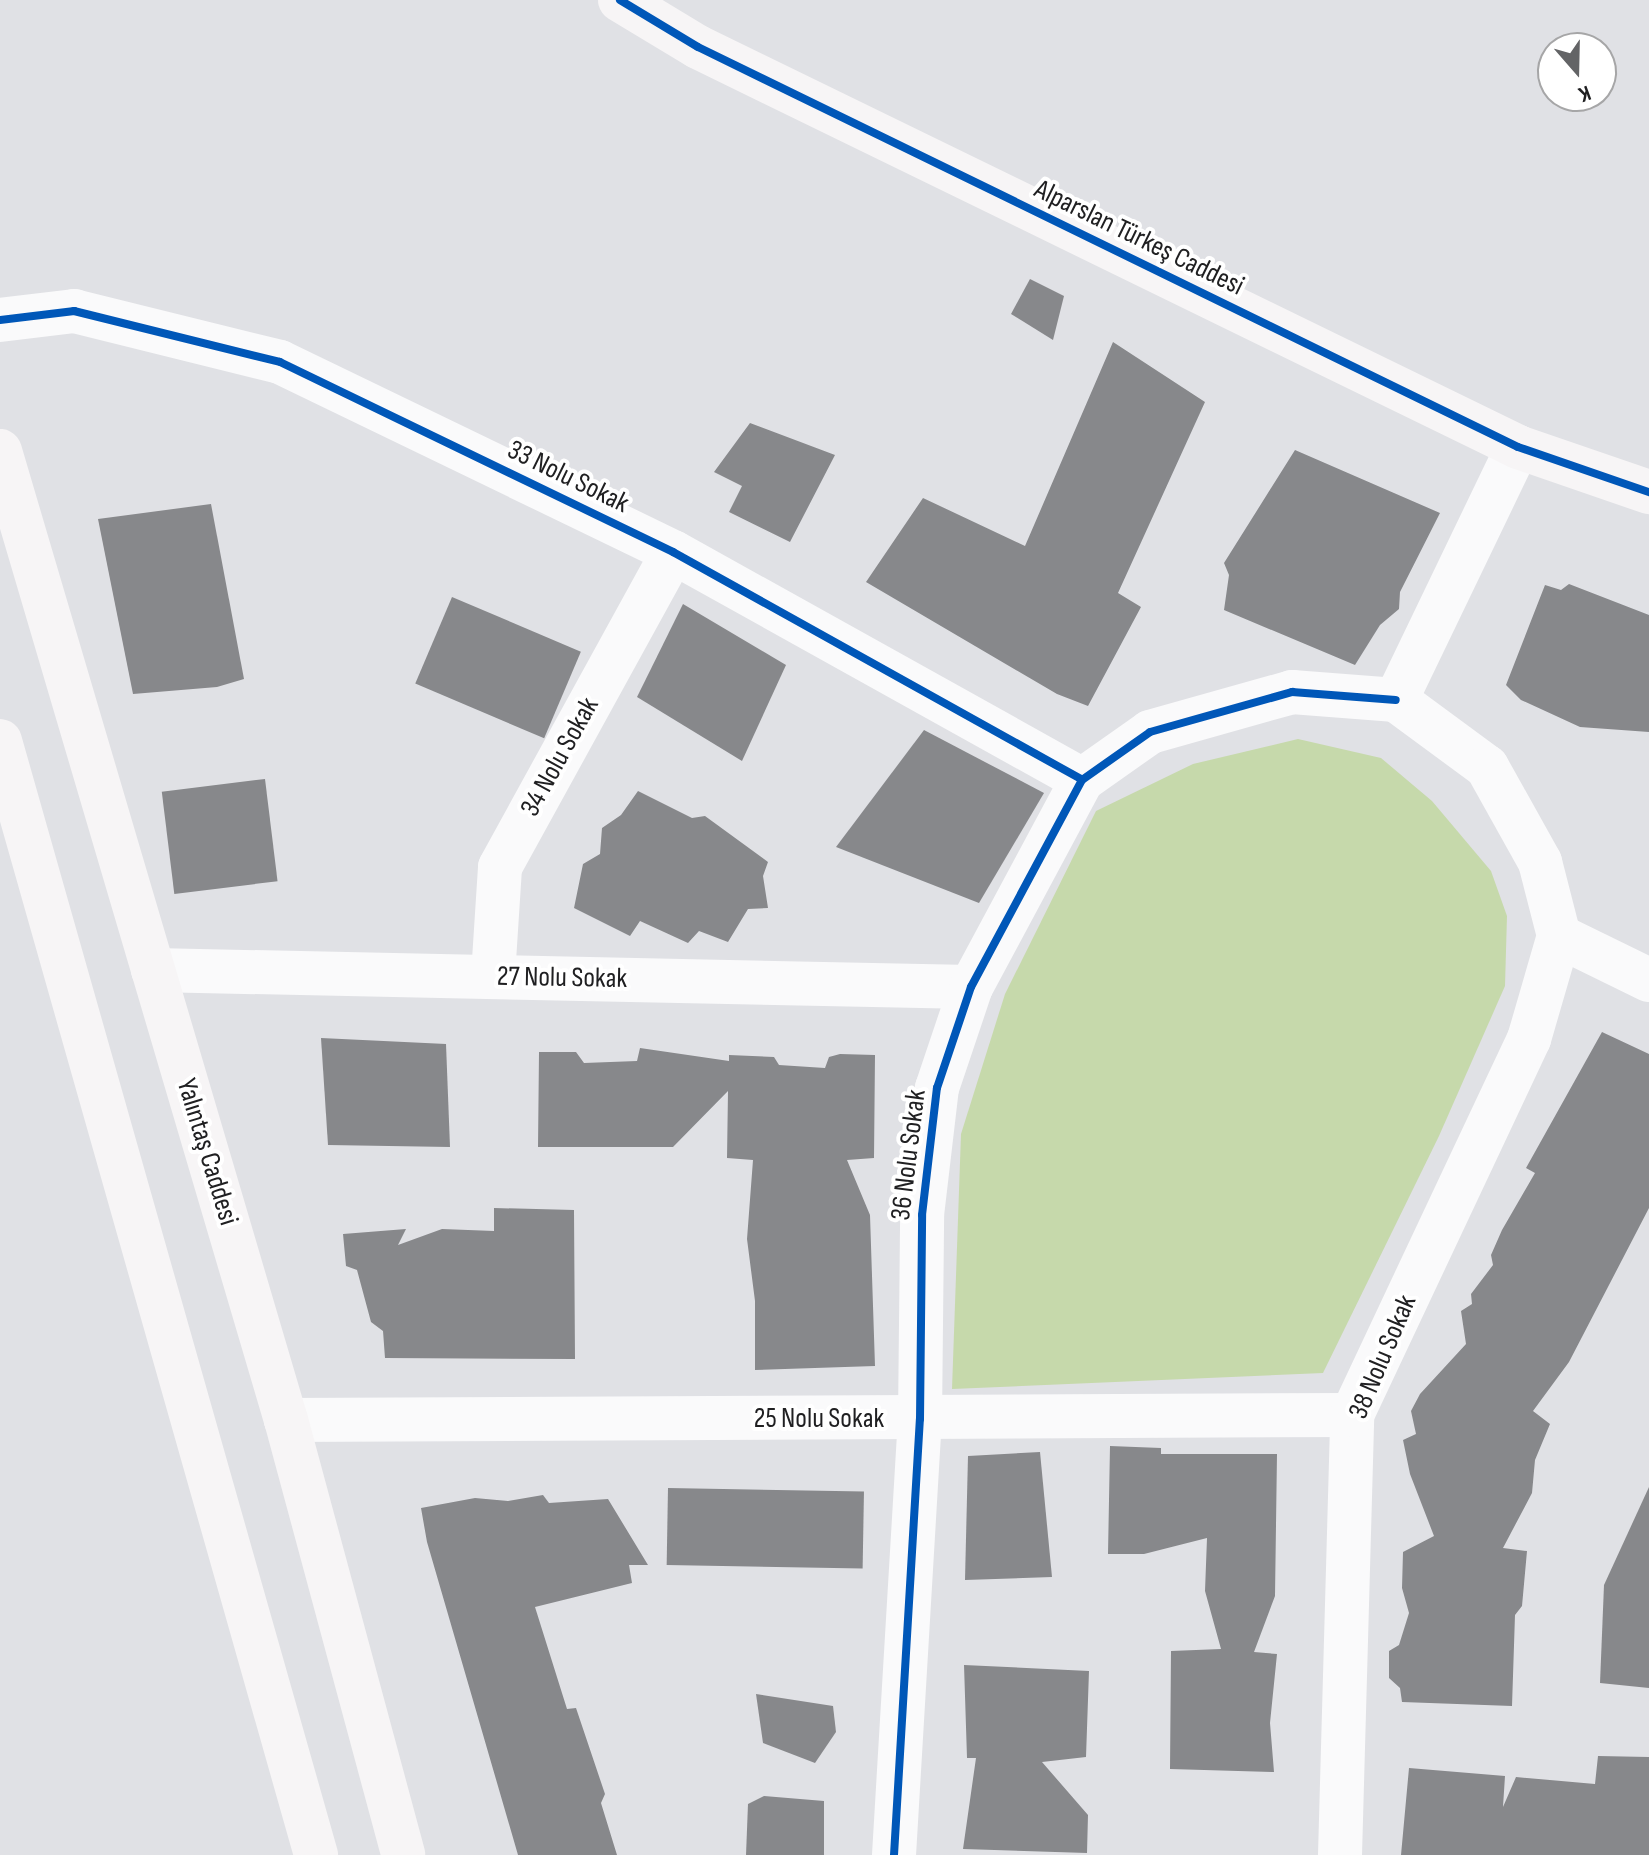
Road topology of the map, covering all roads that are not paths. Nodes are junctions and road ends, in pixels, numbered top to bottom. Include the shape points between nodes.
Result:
1 (620, 0) edge
2 (0, 320) edge
3 (1518, 447) junction
4 (0, 451) edge
5 (1649, 492) edge
6 (673, 552) junction
7 (1396, 700) junction
8 (0, 741) edge
9 (1082, 780) junction
10 (1559, 936) junction
11 (153, 970) junction
12 (493, 976) junction
13 (1649, 980) edge
14 (971, 987) junction
15 (1352, 1415) junction
16 (920, 1419) junction
17 (286, 1420) junction
18 (316, 1855) edge
19 (403, 1855) edge
20 (894, 1855) edge
21 (1340, 1855) edge

1 - 3 main road, Alparslan Türkeş Caddesi via 698,47
2 - 6 street, 33 Nolu Sokak via 74,311 280,362
3 - 5 main road, Alparslan Türkeş Caddesi
3 - 7 street
4 - 11 main road, Yalıntaş Caddesi
6 - 9 street, 33 Nolu Sokak
6 - 12 street, 34 Nolu Sokak via 500,867
7 - 9 street, 36 Nolu Sokak via 1292,692 1150,732
7 - 10 street via 1487,767 1540,862
8 - 18 main road
9 - 14 street, 36 Nolu Sokak
10 - 13 street
10 - 15 street, 38 Nolu Sokak via 1529,1039
11 - 12 street, 27 Nolu Sokak
11 - 17 main road, Yalıntaş Caddesi
12 - 14 street, 27 Nolu Sokak
14 - 16 street, 36 Nolu Sokak via 937,1088 922,1215
15 - 16 street, 25 Nolu Sokak
15 - 21 street, 38 Nolu Sokak
16 - 17 street, 25 Nolu Sokak
16 - 20 street, 36 Nolu Sokak
17 - 19 main road, Yalıntaş Caddesi

